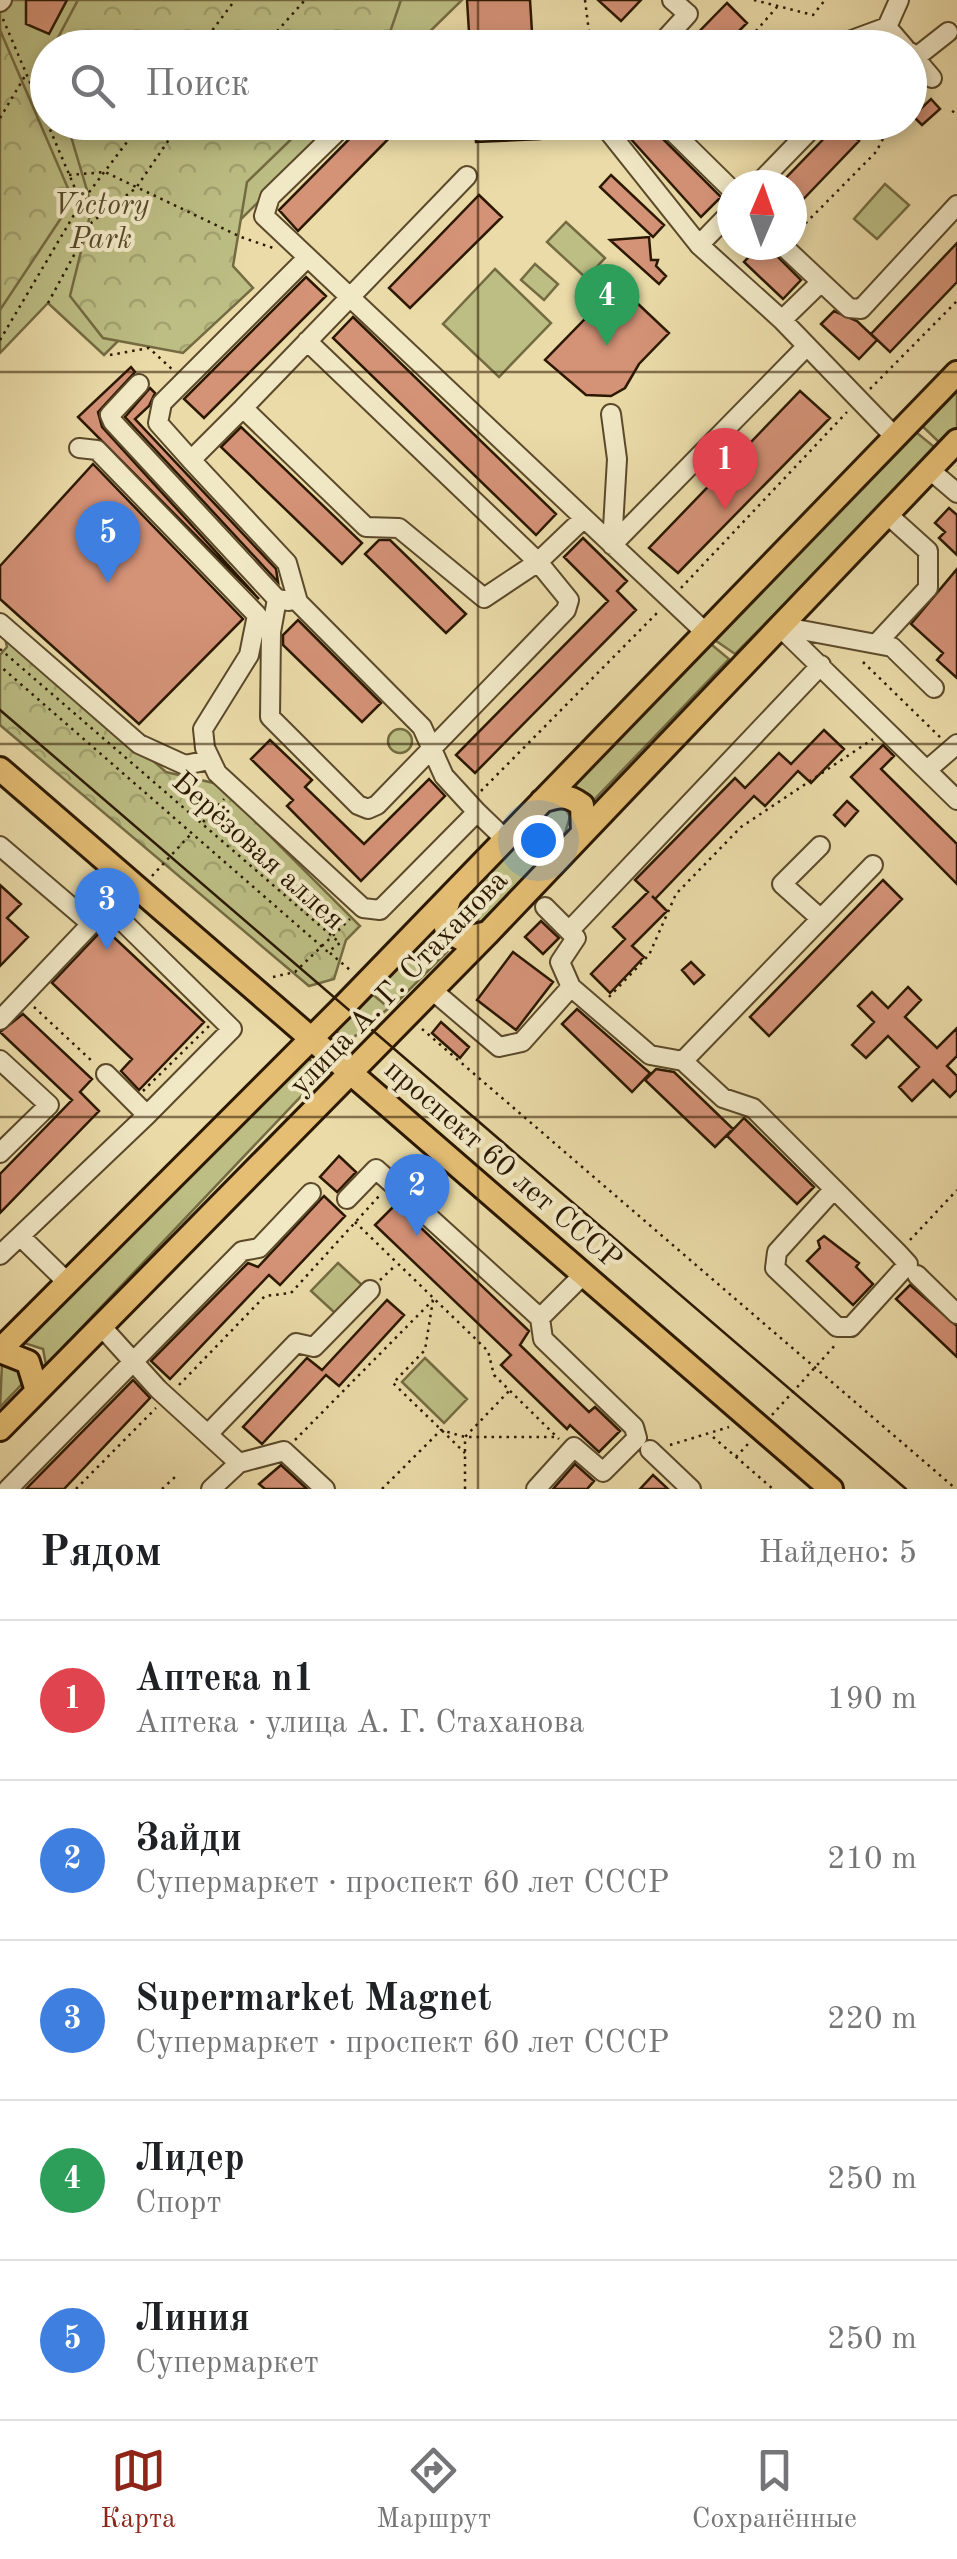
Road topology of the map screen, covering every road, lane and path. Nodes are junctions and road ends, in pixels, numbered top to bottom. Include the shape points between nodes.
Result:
1 (235, 0) edge
2 (305, 0) edge
3 (585, 0) edge
4 (672, 0) edge
5 (754, 0) edge
6 (826, 0) edge
7 (898, 0) edge
8 (778, 6) junction
9 (695, 7) edge
10 (0, 13) edge
11 (212, 30) edge
12 (278, 30) edge
13 (589, 30) edge
14 (674, 30) edge
15 (757, 30) edge
16 (900, 30) edge
17 (948, 32) dead end
18 (927, 38) edge
19 (927, 73) edge
20 (26, 74) junction
21 (932, 78) dead end
22 (30, 83) edge
23 (0, 118) edge
24 (54, 140) edge
25 (129, 140) edge
26 (169, 140) edge
27 (329, 140) edge
28 (615, 140) edge
29 (682, 140) edge
30 (801, 140) edge
31 (882, 140) edge
32 (772, 170) edge
33 (105, 172) junction
34 (69, 174) junction
35 (717, 175) edge
36 (467, 176) dead end
37 (136, 188) junction
38 (81, 203) junction
39 (957, 205) edge
40 (807, 223) edge
41 (717, 226) edge
42 (699, 245) junction
43 (306, 259) junction
44 (801, 260) edge
45 (819, 284) junction
46 (348, 298) junction
47 (957, 301) edge
48 (48, 303) dead end
49 (782, 320) junction
50 (1, 337) edge
51 (306, 341) junction
52 (806, 346) junction
53 (110, 355) dead end
54 (957, 373) edge
55 (185, 380) junction
56 (139, 384) dead end
57 (859, 400) junction
58 (243, 408) junction
59 (611, 414) dead end
60 (895, 437) junction
61 (957, 441) edge
62 (79, 448) dead end
63 (191, 460) junction
64 (930, 470) junction
65 (957, 492) edge
66 (887, 514) junction
67 (583, 518) junction
68 (612, 545) junction
69 (538, 562) junction
70 (278, 599) junction
71 (670, 600) junction
72 (298, 602) junction
73 (0, 622) edge
74 (780, 626) junction
75 (706, 633) junction
76 (876, 644) junction
77 (0, 649) edge
78 (863, 662) dead end
79 (821, 665) junction
80 (0, 666) edge
81 (934, 688) dead end
82 (887, 730) junction
83 (954, 746) edge
84 (431, 748) junction
85 (209, 760) junction
86 (0, 768) edge
87 (928, 770) junction
88 (227, 796) dead end
89 (957, 800) edge
90 (540, 802) junction
91 (473, 808) junction
92 (202, 824) junction
93 (192, 833) junction
94 (583, 833) junction
95 (506, 839) junction
96 (0, 846) edge
97 (820, 846) dead end
98 (873, 864) dead end
99 (141, 879) junction
100 (450, 896) junction
101 (108, 906) junction
102 (545, 906) dead end
103 (363, 908) junction
104 (822, 918) junction
105 (89, 922) junction
106 (570, 931) junction
107 (488, 933) junction
108 (332, 936) junction
109 (320, 945) junction
110 (328, 952) junction
111 (273, 977) dead end
112 (365, 982) junction
113 (571, 987) junction
114 (432, 990) junction
115 (22, 996) junction
116 (610, 997) dead end
117 (406, 1017) junction
118 (216, 1019) dead end
119 (0, 1020) edge
120 (311, 1036) junction
121 (0, 1060) edge
122 (683, 1060) junction
123 (352, 1072) junction
124 (106, 1074) joint
125 (133, 1100) junction
126 (148, 1115) junction
127 (0, 1154) edge
128 (392, 1183) junction
129 (834, 1189) junction
130 (957, 1190) edge
131 (311, 1193) dead end
132 (346, 1200) dead end
133 (354, 1222) junction
134 (20, 1236) junction
135 (897, 1252) junction
136 (0, 1255) edge
137 (397, 1264) junction
138 (584, 1274) junction
139 (917, 1274) dead end
140 (67, 1282) junction
141 (370, 1290) joint
142 (434, 1298) junction
143 (957, 1314) edge
144 (540, 1318) junction
145 (101, 1326) junction
146 (851, 1326) junction
147 (0, 1351) edge
148 (132, 1362) junction
149 (815, 1367) junction
150 (510, 1390) junction
151 (37, 1391) junction
152 (167, 1397) junction
153 (761, 1428) junction
154 (0, 1429) edge
155 (441, 1430) junction
156 (208, 1434) junction
157 (712, 1436) junction
158 (465, 1437) junction
159 (557, 1437) junction
160 (643, 1443) junction
161 (571, 1451) junction
162 (284, 1452) junction
163 (465, 1453) junction
164 (736, 1457) junction
165 (239, 1463) junction
166 (175, 1476) dead end
167 (8, 1489) edge
168 (76, 1489) edge
169 (162, 1489) edge
170 (211, 1489) edge
171 (325, 1489) edge
172 (382, 1489) edge
173 (464, 1489) edge
174 (536, 1489) edge
175 (691, 1489) edge
176 (773, 1489) edge
177 (831, 1489) edge
178 (956, 1489) edge

1 - 11 path
2 - 12 path
3 - 13 path
4 - 9 street
5 - 8 path
6 - 8 path via 813,15
7 - 16 street
8 - 15 path
9 - 14 street
10 - 20 path
17 - 18 street
19 - 21 street
20 - 22 path
20 - 23 path
24 - 34 path
25 - 33 path
26 - 37 path
27 - 43 street via 270,197 264,216
28 - 42 street
29 - 35 street
30 - 32 street
31 - 40 path
33 - 34 path
33 - 37 path
33 - 38 path
34 - 38 path
36 - 46 street
37 - 43 path via 241,238
37 - 48 path via 92,222
38 - 50 path
39 - 45 street via 861,309 849,308
41 - 42 street
42 - 49 street
43 - 46 street
43 - 55 street
44 - 45 street
45 - 49 street
46 - 51 street
46 - 67 street
47 - 57 path
49 - 52 street
51 - 58 street
51 - 69 street
52 - 57 street
52 - 68 street
53 - 55 path via 150,348
54 - 60 main road, улица А. Г. Стаханова
55 - 63 street via 162,403 158,423
56 - 70 street via 110,415 113,422
57 - 60 street
57 - 71 path
58 - 63 street
58 - 69 street via 366,527 399,528 480,597 492,596
59 - 68 street via 617,459
60 - 75 main road, улица А. Г. Стаханова
61 - 64 main road, улица А. Г. Стаханова
62 - 85 street via 97,450 257,615 249,655 203,729
63 - 72 street via 287,563
64 - 65 street
64 - 66 main road, улица А. Г. Стаханова
66 - 74 main road, улица А. Г. Стаханова
66 - 76 street via 928,551 928,588
67 - 68 street
67 - 69 street
68 - 71 street
69 - 84 street via 566,590 568,605
70 - 72 street
70 - 84 street via 271,632 274,726 368,809
71 - 75 street
71 - 91 path
72 - 84 street via 416,719
73 - 85 street via 139,744 186,765
74 - 76 street
74 - 79 street
74 - 94 main road, улица А. Г. Стаханова
75 - 90 main road, улица А. Г. Стаханова
76 - 81 street via 892,648
77 - 92 path, Берёзовая аллея
78 - 83 path
79 - 82 street
79 - 106 street
80 - 93 path, Берёзовая аллея
82 - 87 street
82 - 116 path via 741,827 676,894 649,955
83 - 87 street
84 - 91 street via 444,776
85 - 103 street
86 - 99 main road, проспект 60 лет СССР
87 - 89 street
88 - 92 path
90 - 94 main road via 571,797 582,805
90 - 95 main road, улица А. Г. Стаханова
91 - 95 street
91 - 103 street via 380,910
92 - 108 path, Берёзовая аллея
93 - 99 path
93 - 109 path, Берёзовая аллея
94 - 107 main road, улица А. Г. Стаханова
95 - 100 main road, улица А. Г. Стаханова
96 - 105 street
97 - 104 street via 782,884
98 - 104 street
99 - 101 street
99 - 120 main road, проспект 60 лет СССР
100 - 107 main road via 443,917 447,931 462,939
100 - 112 main road, улица А. Г. Стаханова
101 - 105 street
101 - 126 street via 232,1028
102 - 106 street
103 - 108 path
104 - 122 street
105 - 115 street
106 - 113 street via 576,938 560,962
107 - 114 main road, улица А. Г. Стаханова
108 - 109 path
108 - 110 path, Берёзовая аллея via 340,943
109 - 110 path, Берёзовая аллея
109 - 111 path via 295,972
110 - 112 path
112 - 117 path
112 - 120 main road, улица А. Г. Стаханова
113 - 114 street via 522,1042 499,1047
113 - 122 street via 650,1056
114 - 117 main road, улица А. Г. Стаханова
115 - 119 street
115 - 124 path
117 - 123 main road, улица А. Г. Стаханова
117 - 149 path
118 - 125 path
120 - 123 main road, проспект 60 лет СССР
120 - 140 main road, улица А. Г. Стаханова
121 - 127 street via 48,1105
122 - 129 street via 722,1098 753,1108
123 - 138 main road, проспект 60 лет СССР
123 - 145 main road, улица А. Г. Стаханова
124 - 125 street
125 - 126 street
126 - 134 street
128 - 132 street via 376,1169
128 - 133 path
128 - 144 street
129 - 135 street
129 - 146 street via 777,1252 774,1268 837,1327
130 - 135 path
131 - 148 street via 259,1248 242,1251
133 - 137 path
133 - 152 path via 292,1292 265,1296
134 - 136 street
134 - 140 street
135 - 146 street via 908,1264
137 - 141 path
137 - 142 path
138 - 144 street
138 - 153 main road, проспект 60 лет СССР
139 - 143 street
140 - 147 main road, улица А. Г. Стаханова
141 - 156 street via 314,1346 296,1344
142 - 150 path via 488,1351 494,1375
142 - 155 path via 425,1350 393,1383
142 - 162 path
144 - 160 street via 543,1339
145 - 148 street
145 - 151 main road, улица А. Г. Стаханова
146 - 149 path
147 - 151 main road via 28,1362
148 - 152 street
148 - 167 street
149 - 153 path
149 - 178 path
150 - 158 path
150 - 159 path
151 - 154 main road, улица А. Г. Стаханова
152 - 156 street
152 - 168 path
153 - 177 main road, проспект 60 лет СССР
155 - 158 path
155 - 163 path
155 - 172 path
156 - 165 street
157 - 160 path
157 - 164 path
157 - 164 path via 731,1426 749,1442
158 - 159 path
158 - 163 path
159 - 161 path
160 - 161 street via 603,1472
160 - 175 street
161 - 174 street
162 - 165 street
162 - 171 street
163 - 173 path
164 - 176 path
165 - 170 street
166 - 169 path

